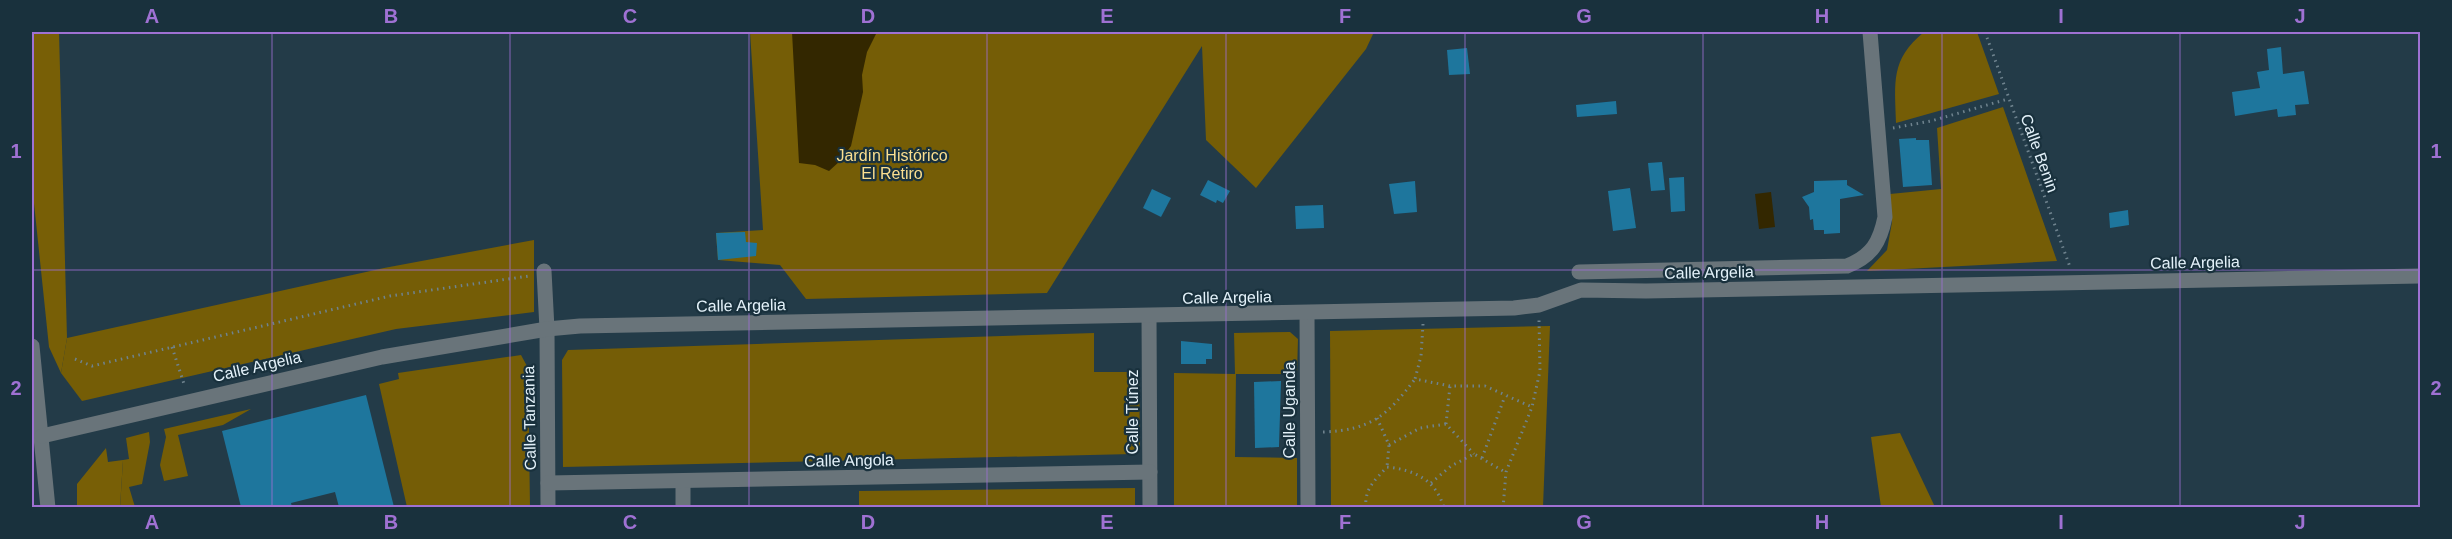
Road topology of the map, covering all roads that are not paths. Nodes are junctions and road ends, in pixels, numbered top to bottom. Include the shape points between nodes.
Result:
1 (1870, 32) edge
2 (544, 271) road end
3 (1579, 272) dead end
4 (2421, 276) edge
5 (1307, 313) junction
6 (1149, 316) junction
7 (547, 329) junction
8 (32, 346) edge
9 (42, 436) junction
10 (1150, 472) junction
11 (683, 481) junction
12 (548, 483) junction
13 (48, 507) edge
14 (548, 507) edge
15 (683, 507) edge
16 (1150, 507) edge
17 (1308, 507) edge

1 - 3 street via 1885,217 1881,238 1863,260 1847,266
2 - 7 street, Calle Tanzania
4 - 5 street, Calle Argelia via 1581,290 1539,305 1514,308
5 - 6 street, Calle Argelia
5 - 17 street, Calle Uganda
6 - 7 street, Calle Argelia
6 - 10 street, Calle Túnez
7 - 9 street, Calle Argelia via 382,357
7 - 12 street, Calle Tanzania
8 - 9 street
9 - 13 street
10 - 11 street, Calle Angola
10 - 16 street, Calle Túnez
11 - 12 street, Calle Angola
11 - 15 street
12 - 14 street, Calle Tanzania

